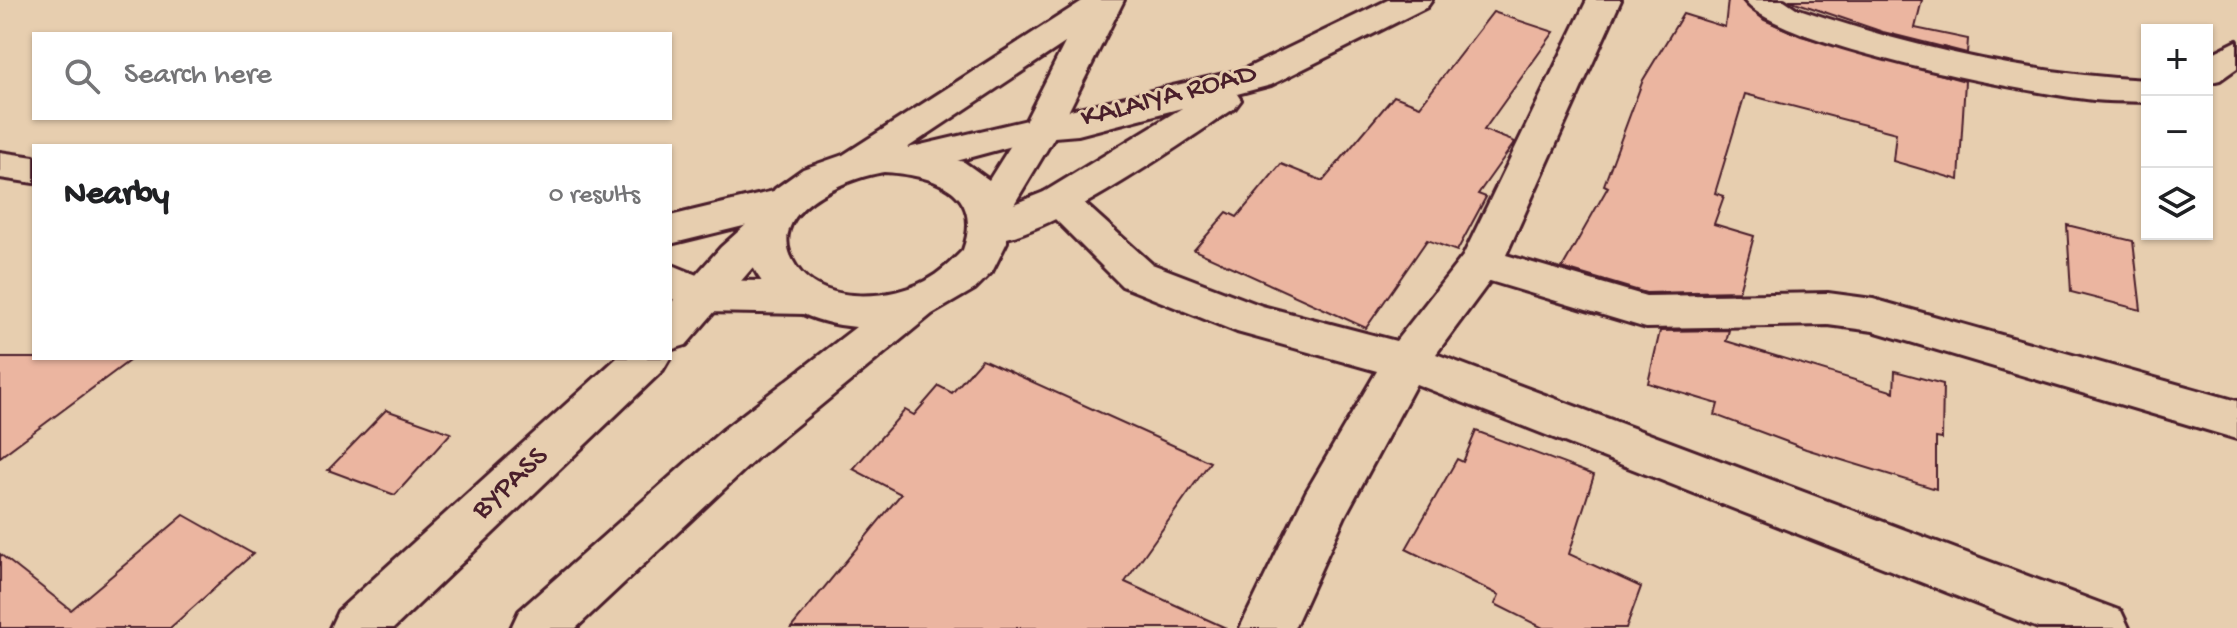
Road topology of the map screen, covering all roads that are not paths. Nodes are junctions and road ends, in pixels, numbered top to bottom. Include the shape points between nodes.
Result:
1 (1415, 0) edge
2 (1604, 0) edge
3 (1761, 0) edge
4 (1104, 3) edge
5 (2237, 52) edge
6 (2213, 68) edge
7 (1258, 77) junction
8 (2141, 91) edge
9 (1042, 126) junction
10 (912, 160) junction
11 (856, 163) junction
12 (0, 165) edge
13 (32, 170) edge
14 (1058, 202) junction
15 (779, 213) junction
16 (988, 222) junction
17 (672, 230) edge
18 (1481, 263) junction
19 (687, 288) edge
20 (805, 298) junction
21 (918, 303) junction
22 (672, 328) edge
23 (645, 360) edge
24 (1406, 361) junction
25 (2237, 420) edge
26 (367, 619) edge
27 (538, 628) edge
28 (1267, 628) edge
29 (2102, 628) edge

1 - 7 main road, KALAIYA ROAD
2 - 18 main road
3 - 8 main road via 1784,15 1868,44 1950,64 2086,88
4 - 9 main road
4 - 11 main road
5 - 6 main road
7 - 9 main road, KALAIYA ROAD via 1078,123
7 - 14 main road
9 - 10 main road, KALAIYA ROAD
9 - 16 main road
10 - 11 main road
10 - 16 main road via 957,175 973,187
11 - 15 main road via 804,185
12 - 13 main road
14 - 16 main road
14 - 24 main road via 1137,275 1253,320
15 - 17 main road
15 - 19 main road
15 - 20 main road via 768,241 776,272
16 - 21 main road via 979,258 964,276
18 - 24 main road
18 - 25 main road via 1646,312 1828,309 1873,315
19 - 20 main road
19 - 22 main road
20 - 21 main road via 839,310 878,311
21 - 27 main road via 741,443
23 - 26 main road, BYPASS
24 - 28 main road via 1324,507
24 - 29 main road

